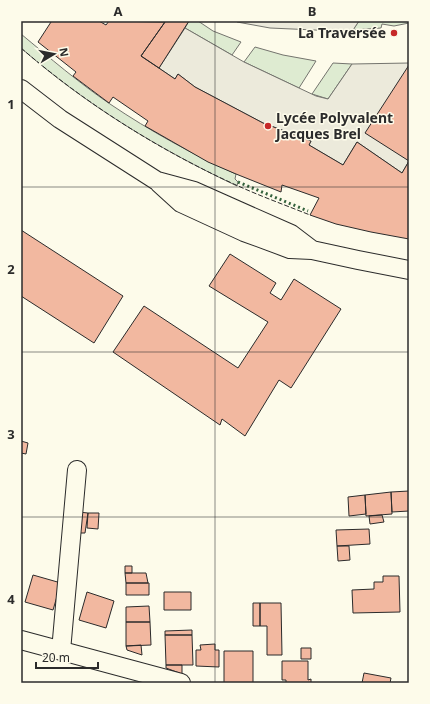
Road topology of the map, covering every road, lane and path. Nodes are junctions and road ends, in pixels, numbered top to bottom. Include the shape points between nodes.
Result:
1 (21, 89) edge
2 (409, 270) edge
3 (77, 470) dead end
4 (21, 640) edge
5 (61, 651) junction
6 (181, 683) edge

1 - 2 street via 60,119 157,181 194,191 236,209 291,234 312,250
3 - 5 street
4 - 5 street
5 - 6 street

